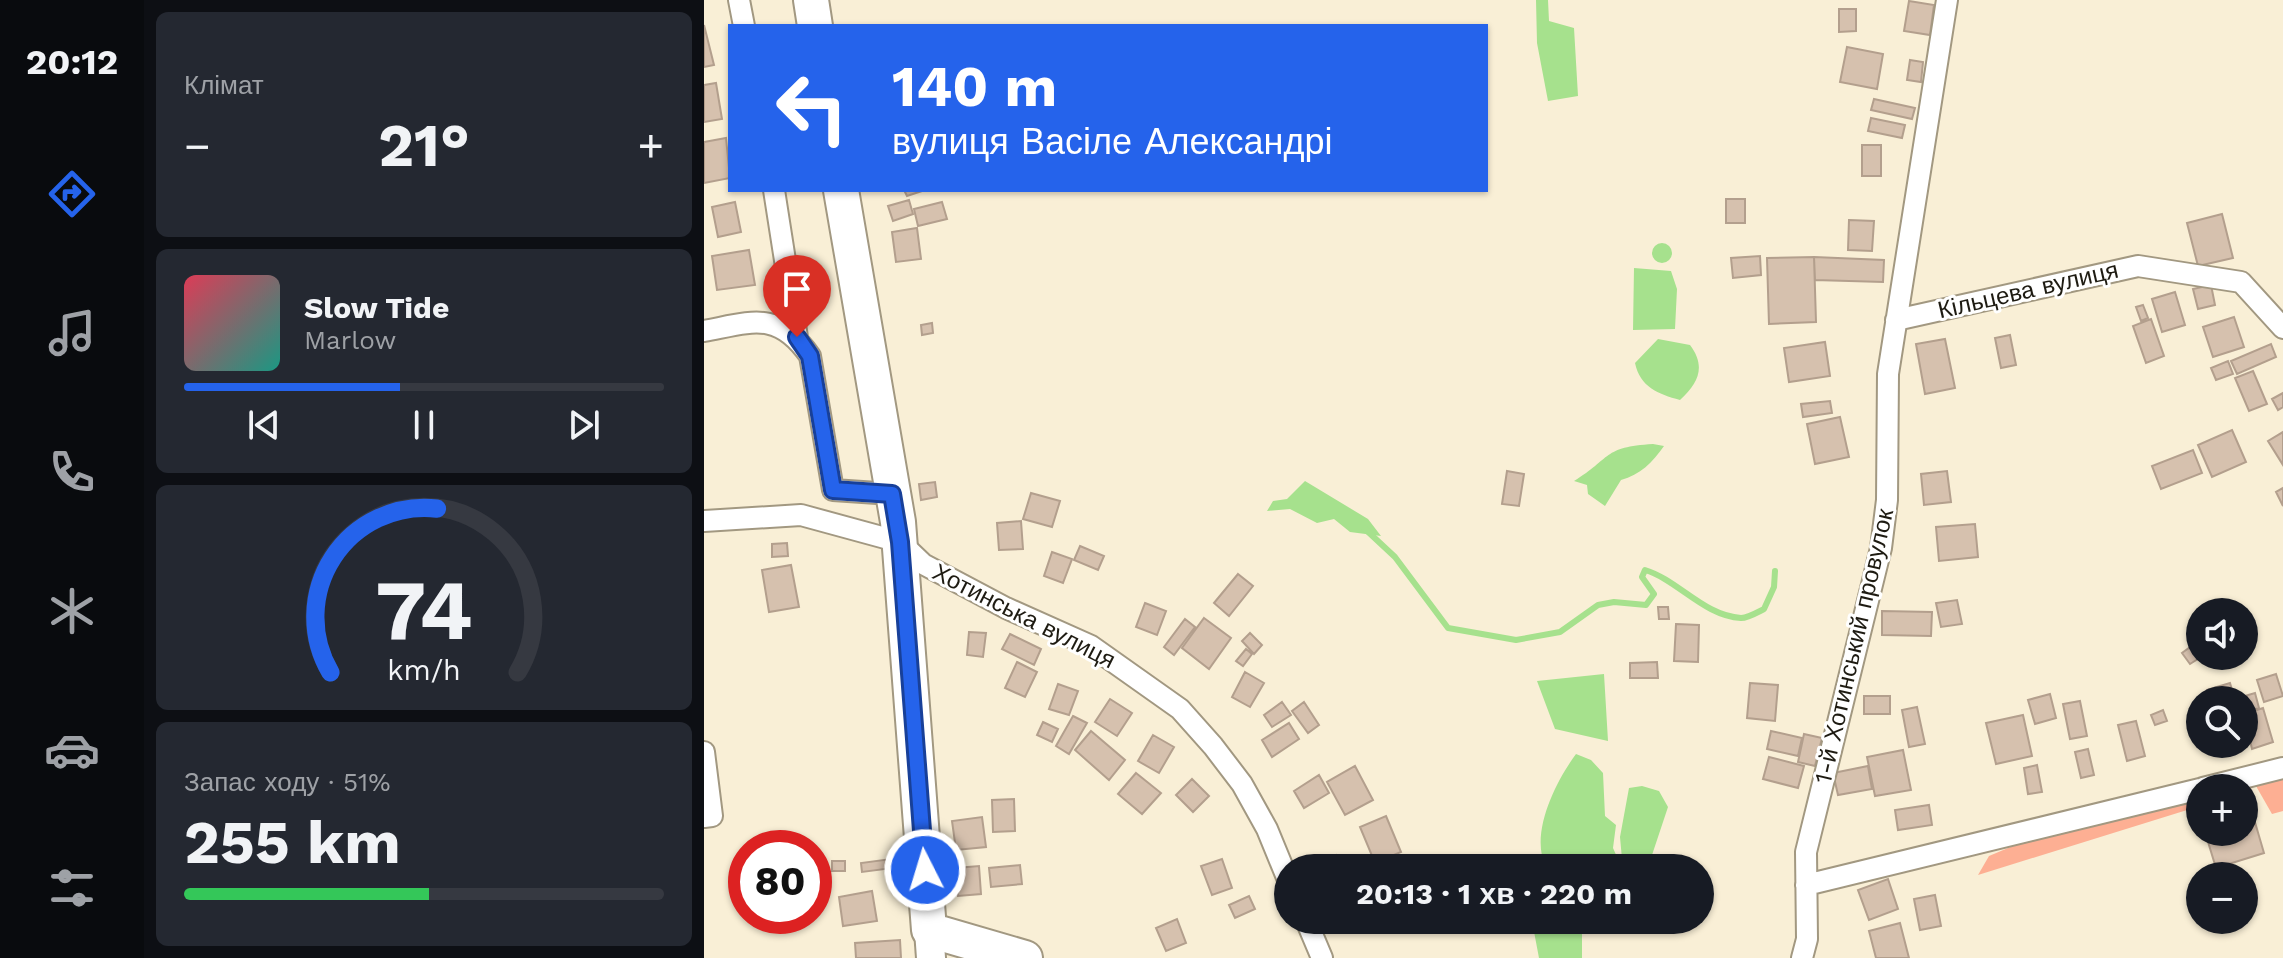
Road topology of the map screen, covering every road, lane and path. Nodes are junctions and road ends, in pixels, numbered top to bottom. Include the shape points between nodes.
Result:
1 (739, 0) edge
2 (811, 0) edge
3 (1947, 0) edge
4 (744, 24) edge
5 (815, 24) edge
6 (774, 192) edge
7 (841, 192) edge
8 (1896, 320) junction
9 (2283, 328) edge
10 (704, 331) edge
11 (797, 337) junction
12 (892, 494) junction
13 (704, 521) edge
14 (900, 542) junction
15 (704, 752) edge
16 (2283, 768) edge
17 (2258, 774) edge
18 (2186, 792) edge
19 (704, 817) edge
20 (1277, 854) edge
21 (1806, 885) junction
22 (1312, 934) edge
23 (930, 944) edge
24 (1025, 958) edge
25 (1322, 958) edge
26 (1802, 958) edge

1 - 4 street
2 - 5 highway
3 - 8 street, 1-й Хотинський провулок
6 - 11 street
7 - 12 highway
8 - 9 street, Кільцева вулиця via 2138,266 2241,282
8 - 21 street, 1-й Хотинський провулок via 1888,374 1887,500 1881,548 1806,852
10 - 11 street via 759,321
11 - 12 street via 810,356 833,490
12 - 14 highway
13 - 14 street via 801,515
14 - 20 street, Хотинська вулиця via 923,564 1091,646 1180,709 1242,784
14 - 23 highway
15 - 19 street via 712,816
16 - 17 street
18 - 21 street
21 - 26 street, 1-й Хотинський провулок
22 - 25 street
23 - 24 highway

